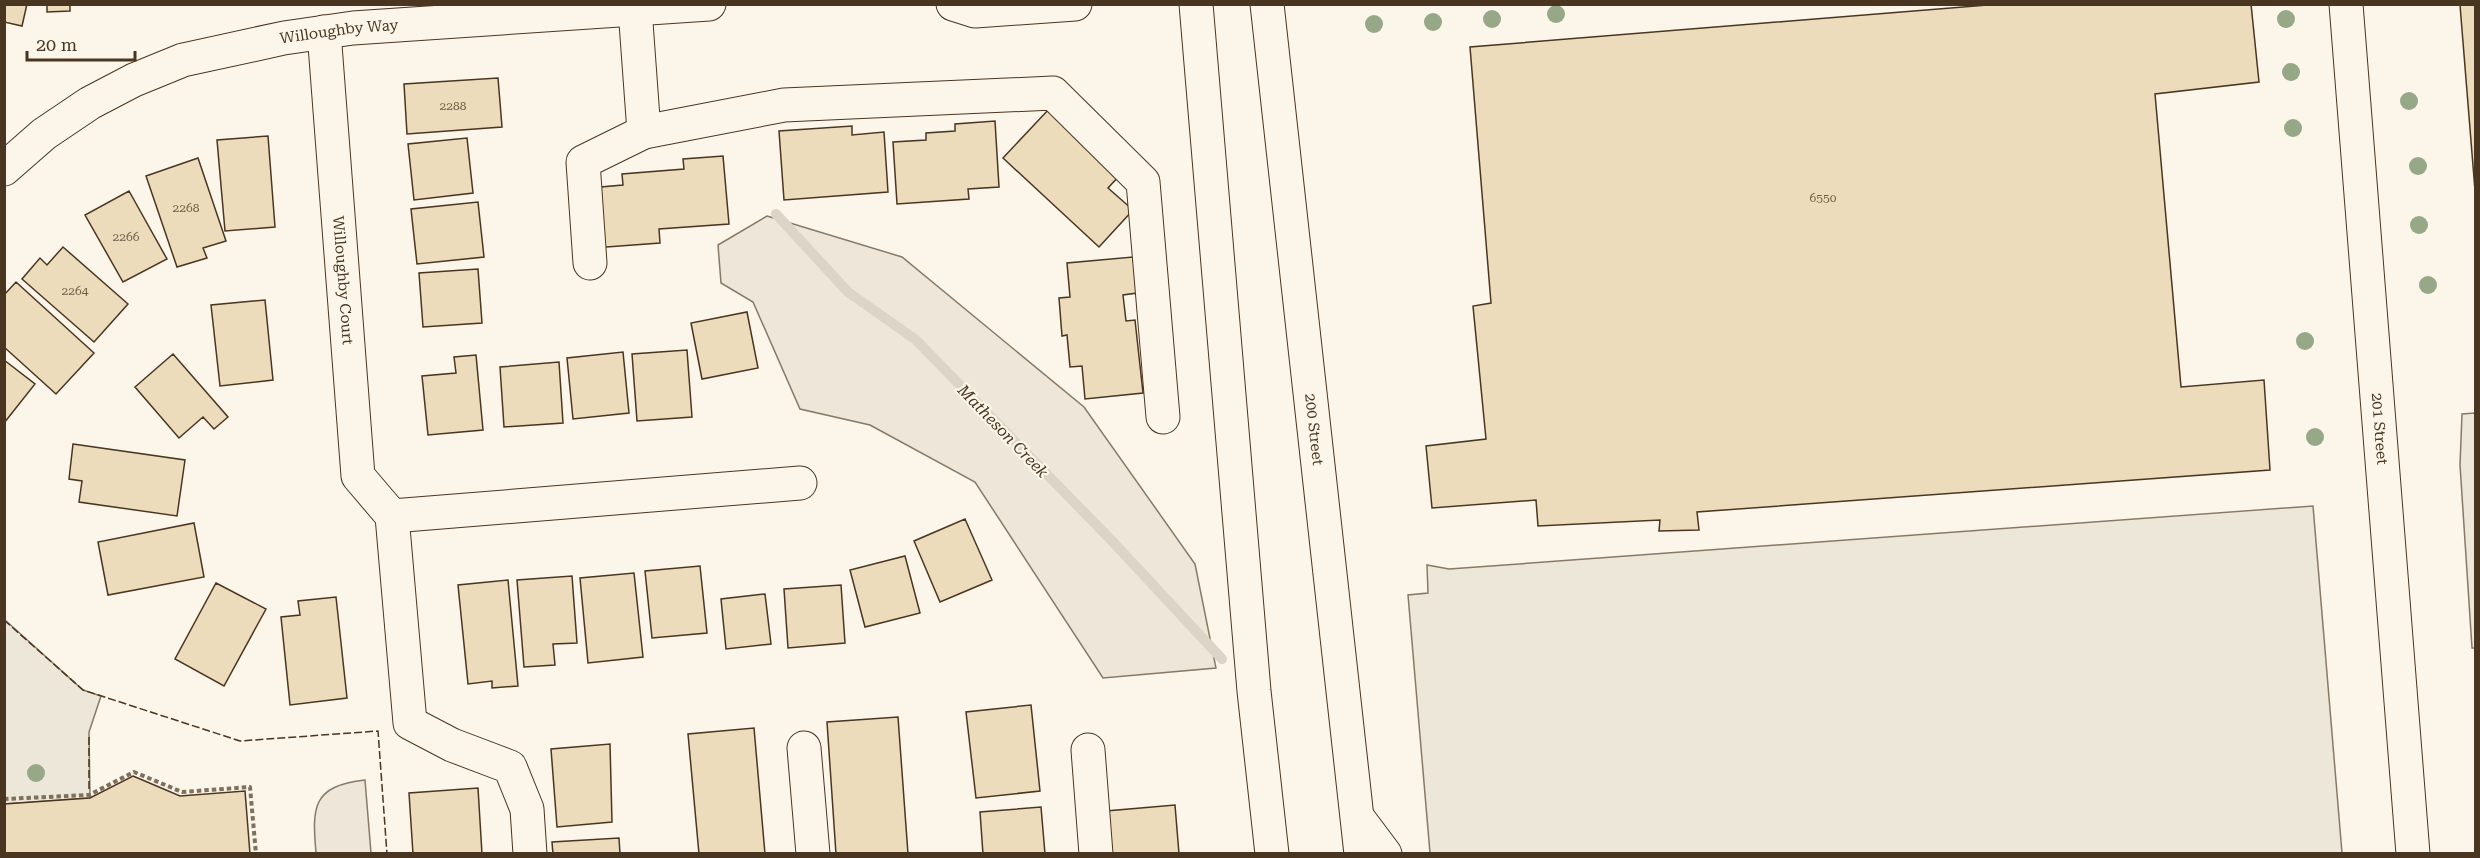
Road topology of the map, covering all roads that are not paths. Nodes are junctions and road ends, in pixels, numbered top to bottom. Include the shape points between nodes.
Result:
1 (709, 4) edge
2 (953, 4) edge
3 (1076, 4) edge
4 (1196, 4) edge
5 (1267, 4) edge
6 (2346, 4) edge
7 (635, 9) junction
8 (324, 32) junction
9 (644, 132) junction
10 (4, 169) edge
11 (590, 263) dead end
12 (1163, 417) dead end
13 (800, 483) dead end
14 (392, 516) junction
15 (804, 748) dead end
16 (1088, 750) dead end
17 (1358, 818) junction
18 (530, 854) edge
19 (813, 854) edge
20 (1096, 854) edge
21 (1272, 854) edge
22 (1361, 854) edge
23 (1385, 854) edge
24 (2413, 854) edge

1 - 7 street, Willoughby Way
2 - 3 street via 975,11
4 - 21 street via 1254,691
5 - 17 street, 200 Street
6 - 24 street, 201 Street
7 - 8 street, Willoughby Way
7 - 9 street
8 - 10 street, Willoughby Way via 183,60 134,80 44,134
8 - 14 street, Willoughby Court via 358,476
9 - 11 street via 583,162
9 - 12 street via 784,105 1053,93 1143,182
13 - 14 street
14 - 18 street via 410,723 452,745 510,767 527,809
15 - 19 street
16 - 20 street
17 - 22 street, 200 Street
17 - 23 street

